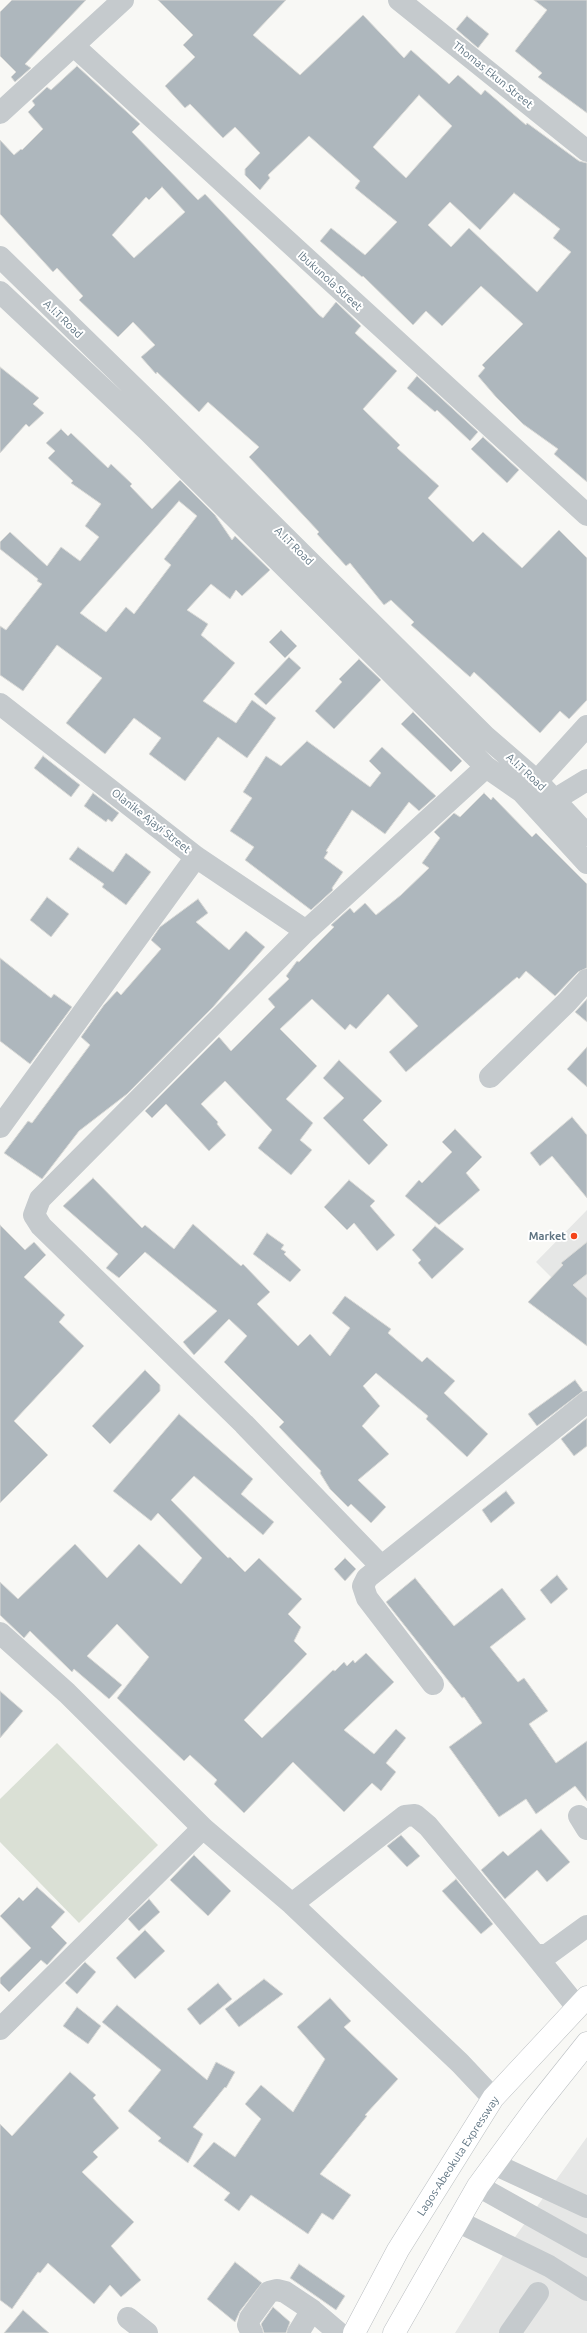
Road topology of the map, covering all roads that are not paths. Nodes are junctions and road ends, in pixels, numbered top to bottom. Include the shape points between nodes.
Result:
1 (122, 0) edge
2 (398, 0) edge
3 (74, 46) junction
4 (0, 113) edge
5 (587, 151) edge
6 (0, 257) edge
7 (0, 292) edge
8 (587, 515) edge
9 (0, 704) edge
10 (587, 726) edge
11 (486, 766) junction
12 (587, 780) edge
13 (536, 781) junction
14 (554, 800) junction
15 (587, 835) edge
16 (196, 857) junction
17 (587, 863) edge
18 (306, 931) junction
19 (587, 980) edge
20 (490, 1077) dead end
21 (0, 1127) edge
22 (587, 1402) edge
23 (381, 1566) junction
24 (0, 1633) edge
25 (433, 1684) dead end
26 (203, 1828) junction
27 (292, 1904) junction
28 (587, 1926) edge
29 (535, 1955) junction
30 (582, 2002) edge
31 (2, 2023) edge
32 (587, 2043) edge
33 (493, 2098) junction
34 (494, 2164) junction
35 (478, 2186) junction
36 (587, 2207) edge
37 (457, 2221) junction
38 (587, 2247) edge
39 (587, 2290) edge
40 (538, 2293) dead end
41 (312, 2310) junction
42 (128, 2318) dead end
43 (396, 2332) edge
44 (147, 2333) edge
45 (252, 2333) edge
46 (298, 2333) edge
47 (339, 2333) edge
48 (354, 2333) edge
49 (510, 2333) edge

1 - 3 street
2 - 5 street, Thomas Ekun Street
3 - 4 street
3 - 8 street, Ibukunola Street
6 - 13 street, A.I.T Road via 485,736
7 - 11 street, A.I.T Road via 147,430
9 - 16 street, Olanike Ajayi Street
10 - 13 street
11 - 17 street, A.I.T Road via 522,792
11 - 18 street
12 - 14 street
13 - 14 street, A.I.T Road
14 - 15 street, A.I.T Road
16 - 18 street, Olanike Ajayi Street
16 - 21 street
18 - 23 street via 40,1199 34,1215 41,1226 244,1424
19 - 20 street
22 - 23 street
23 - 25 street via 363,1586 367,1598
24 - 26 street via 67,1693
26 - 27 street
26 - 31 street
27 - 29 street via 405,1816 415,1815 428,1826
27 - 33 street via 460,2063
28 - 29 street via 548,1955
29 - 30 street
30 - 33 highway, Lagos-Abeokuta Expressway
32 - 34 highway
33 - 48 highway, Lagos-Abeokuta Expressway via 398,2250
34 - 35 highway
34 - 36 street
35 - 37 highway
35 - 38 street
37 - 39 street via 549,2266
37 - 43 highway
40 - 49 street
41 - 45 street via 285,2292 269,2292 250,2318 248,2325
41 - 46 street
41 - 47 street
42 - 44 street

